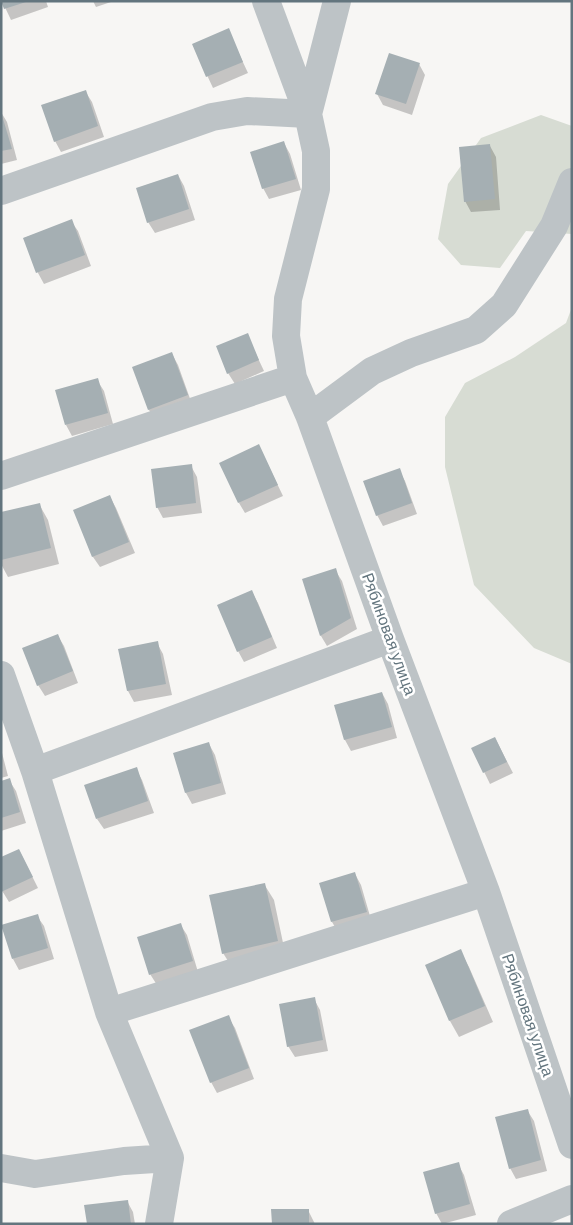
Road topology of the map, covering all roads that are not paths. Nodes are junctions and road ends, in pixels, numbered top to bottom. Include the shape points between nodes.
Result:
1 (266, 1) edge
2 (337, 1) edge
3 (308, 114) junction
4 (572, 182) edge
5 (1, 191) edge
6 (293, 378) junction
7 (310, 417) junction
8 (1, 476) edge
9 (390, 639) junction
10 (1, 675) edge
11 (35, 771) junction
12 (486, 892) junction
13 (109, 1012) junction
14 (572, 1145) edge
15 (170, 1158) junction
16 (1, 1168) edge
17 (572, 1199) edge
18 (159, 1224) edge
19 (511, 1224) edge

1 - 3 street, Рябиновая улица
2 - 3 street
3 - 5 street via 247,111 212,117
3 - 6 street, Рябиновая улица via 316,152 316,189 288,299 286,336
4 - 7 street via 554,226 504,305 476,330 372,371
6 - 7 street, Рябиновая улица
6 - 8 street
7 - 9 street, Рябиновая улица
9 - 11 street
9 - 12 street, Рябиновая улица
10 - 11 street
11 - 13 street
12 - 13 street
12 - 14 street, Рябиновая улица
13 - 15 street
15 - 16 street via 35,1174
15 - 18 street
17 - 19 street

